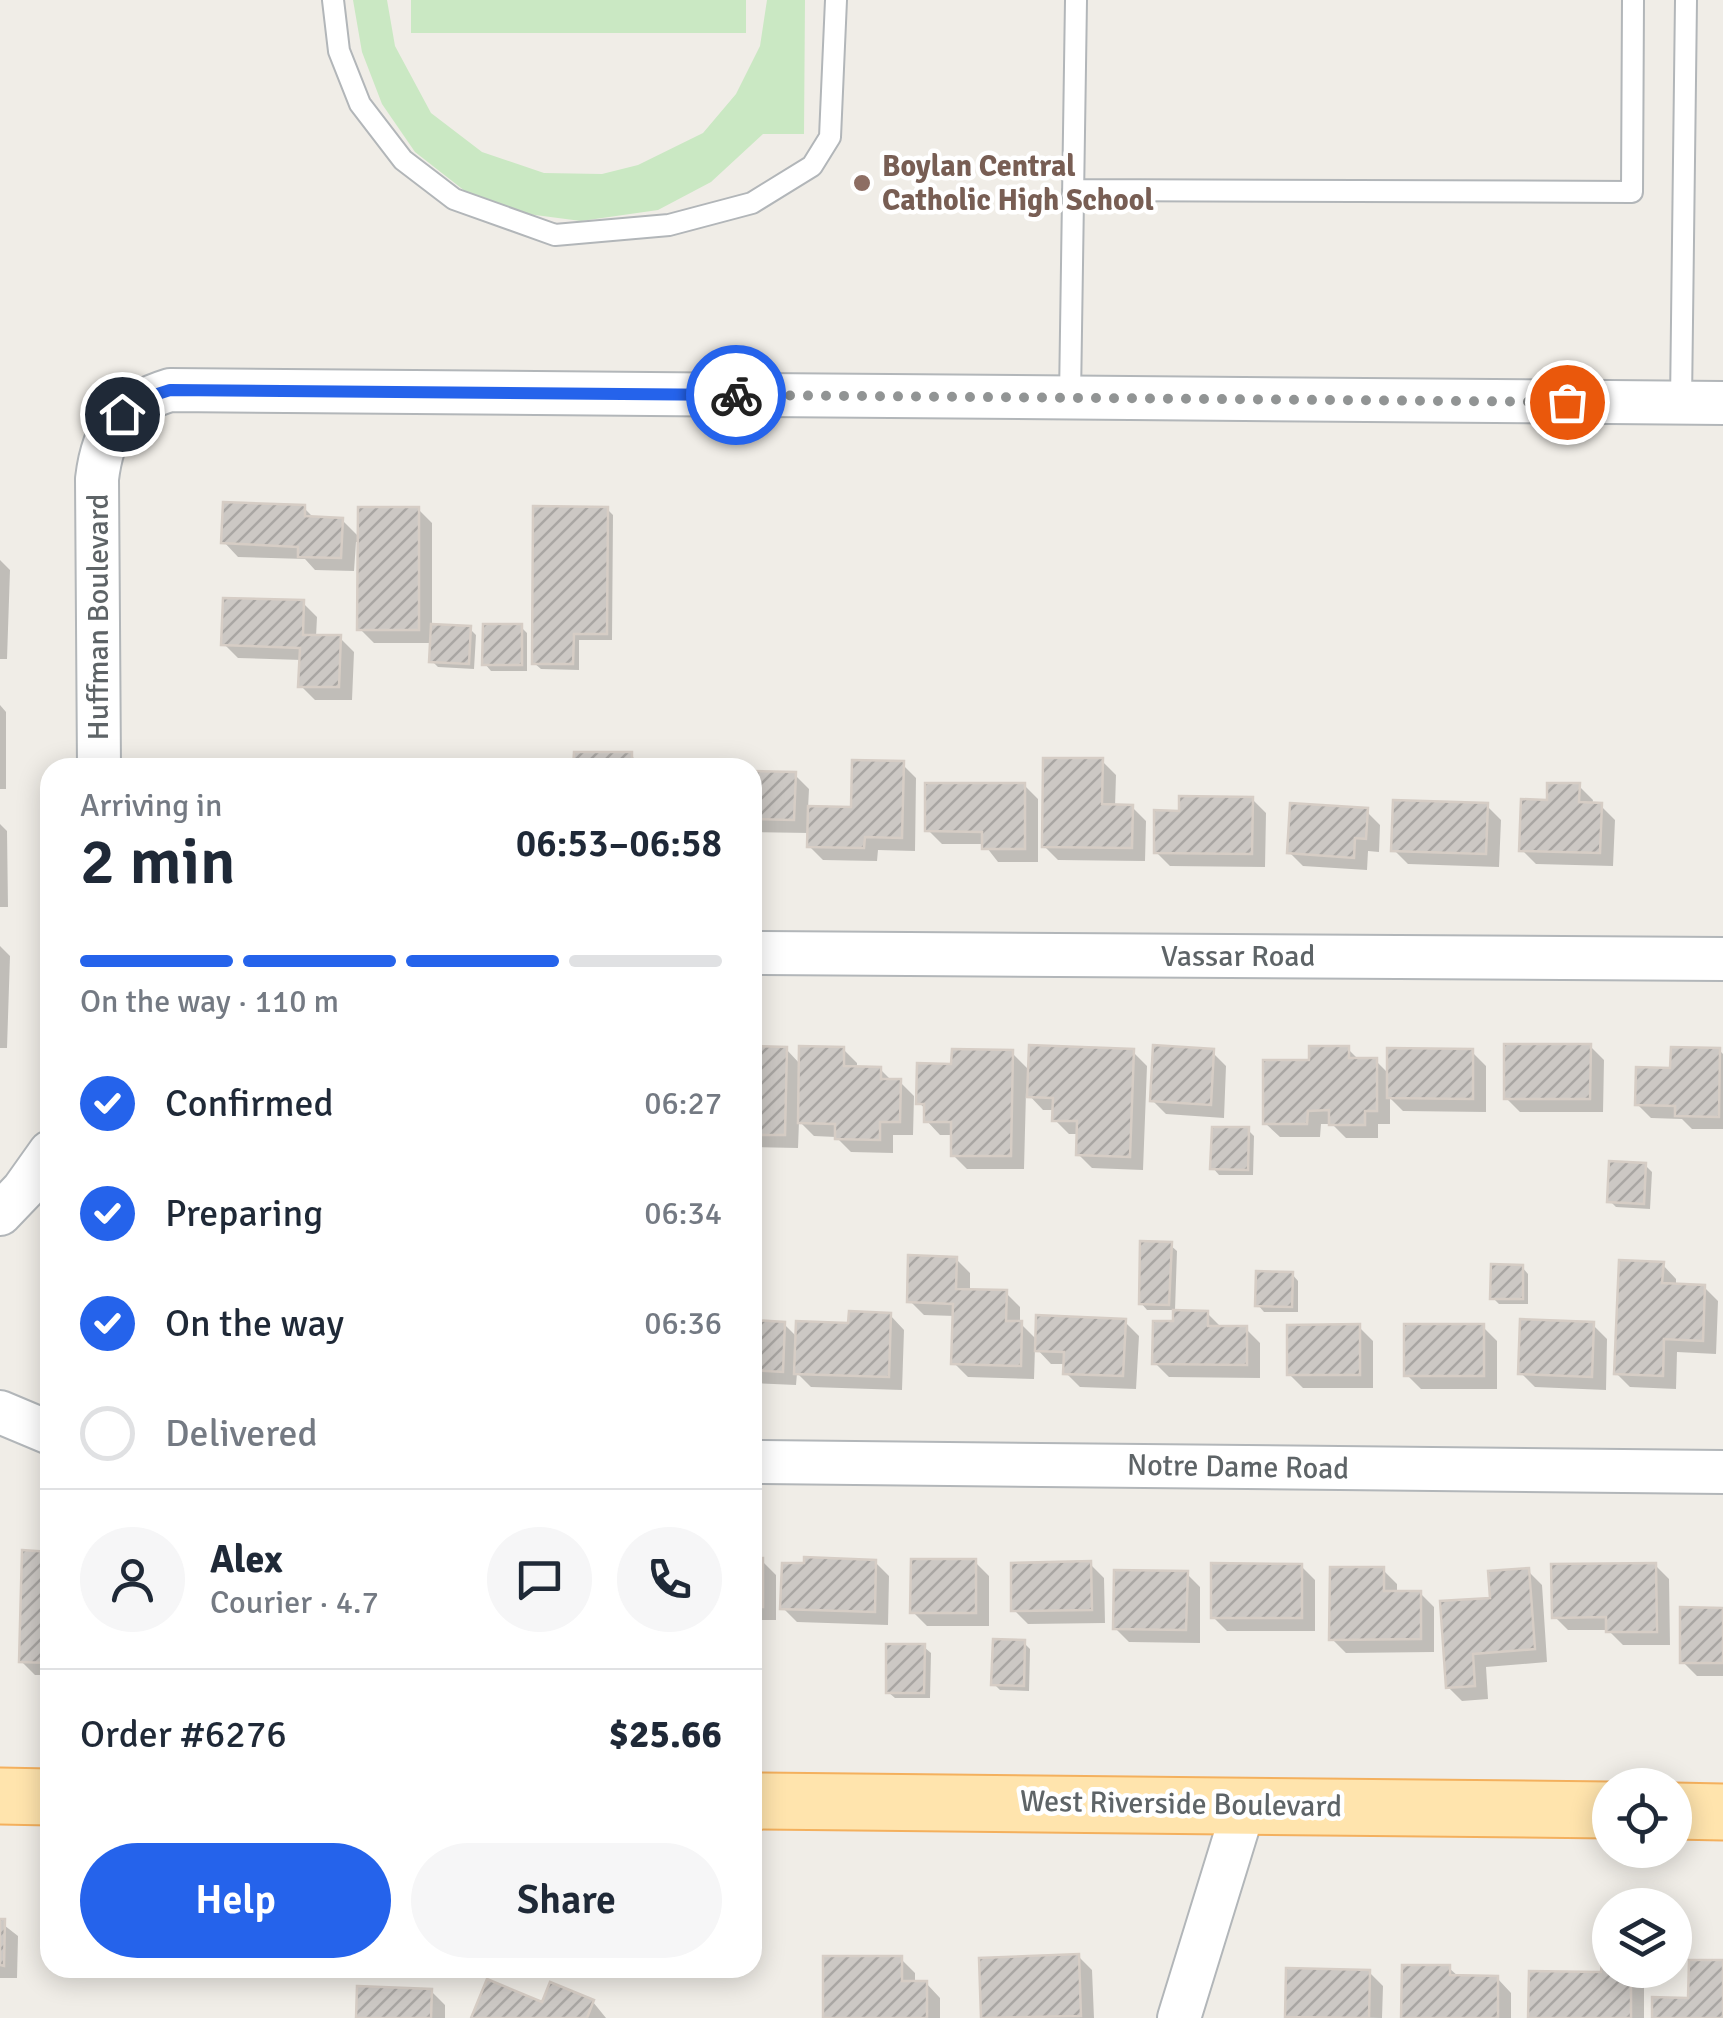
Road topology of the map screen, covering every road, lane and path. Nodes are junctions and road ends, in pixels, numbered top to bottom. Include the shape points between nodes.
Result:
1 (333, 0) edge
2 (836, 0) edge
3 (1076, 0) edge
4 (1634, 0) edge
5 (1686, 0) edge
6 (1073, 190) junction
7 (1070, 398) junction
8 (1702, 402) edge
9 (99, 758) edge
10 (762, 954) edge
11 (1723, 959) edge
12 (40, 1166) edge
13 (0, 1214) edge
14 (0, 1412) edge
15 (40, 1429) edge
16 (762, 1462) edge
17 (1723, 1472) edge
18 (0, 1796) edge
19 (40, 1797) edge
20 (762, 1801) edge
21 (1245, 1804) junction
22 (1592, 1810) edge
23 (1692, 1811) edge
24 (1723, 1812) edge
25 (1179, 2018) edge

1 - 2 lane via 339,51 360,104 403,160 454,199 555,236 669,225 752,203 812,166 830,138
3 - 6 lane
4 - 6 lane via 1632,192
5 - 8 lane
6 - 7 lane
7 - 8 street
7 - 9 street, Huffman Boulevard via 170,390 145,398 106,435 97,479
10 - 11 street, Vassar Road
12 - 13 street
14 - 15 street
16 - 17 street, Notre Dame Road
18 - 19 main road
20 - 21 main road, West Riverside Boulevard
21 - 22 main road, West Riverside Boulevard
21 - 25 street
23 - 24 main road

